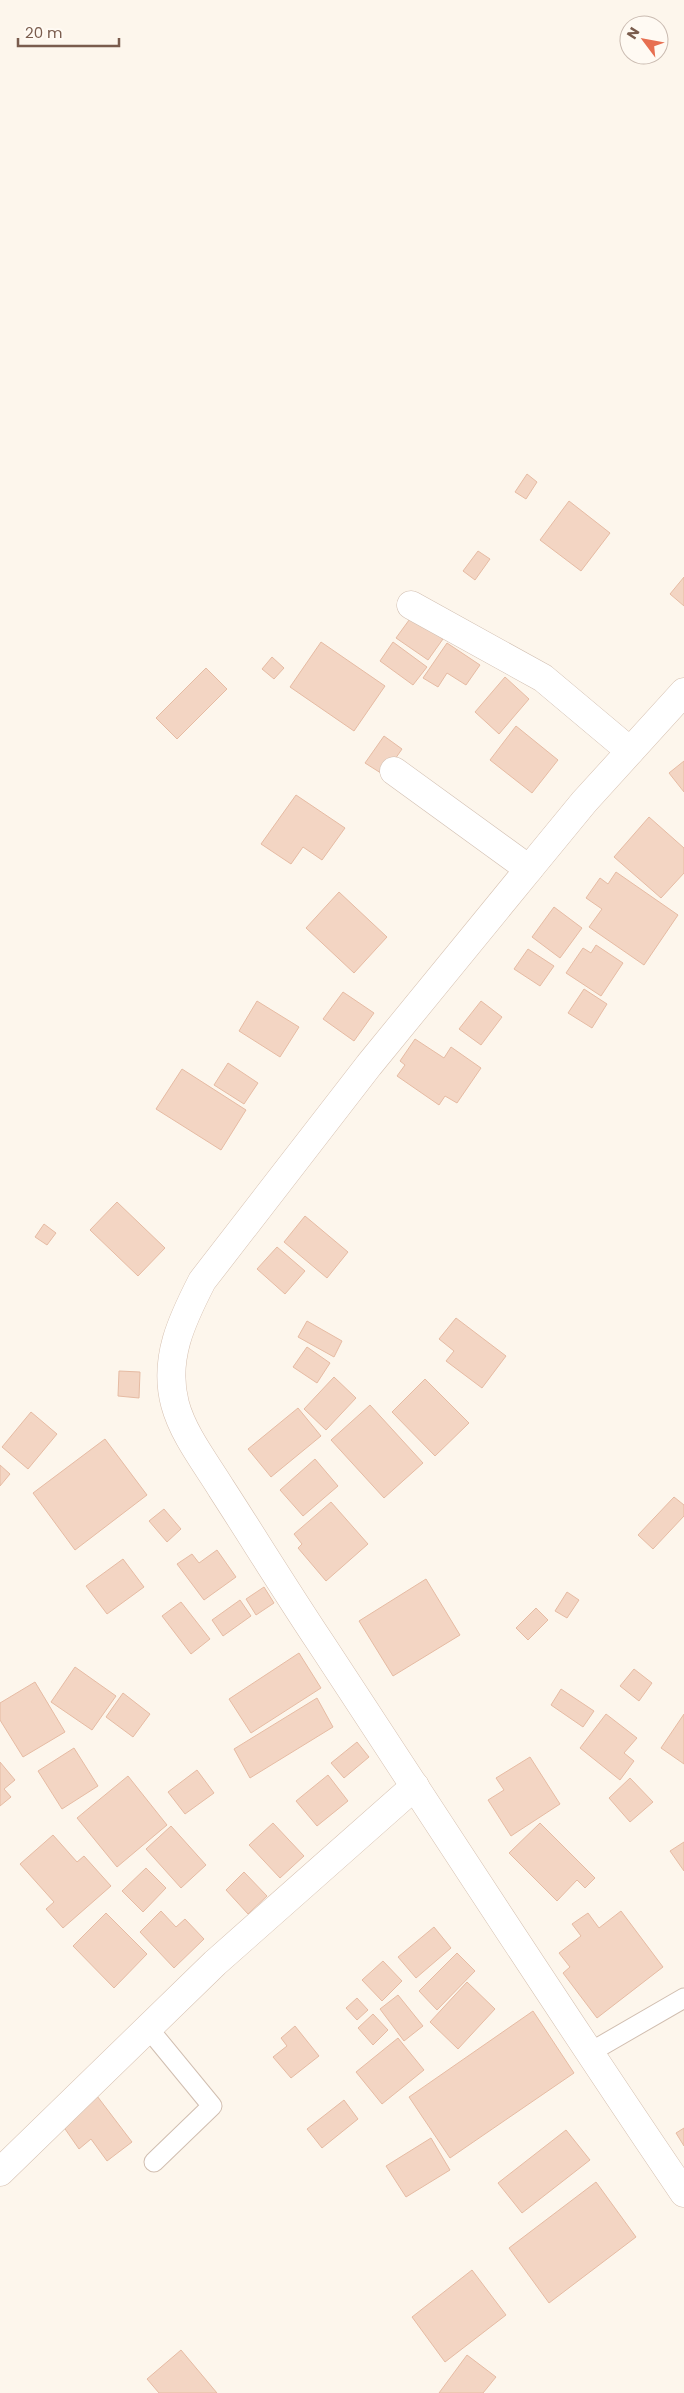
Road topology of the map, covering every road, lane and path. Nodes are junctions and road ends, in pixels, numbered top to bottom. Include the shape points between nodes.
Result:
1 (411, 605) dead end
2 (684, 692) edge
3 (630, 752) junction
4 (394, 771) dead end
5 (529, 869) junction
6 (415, 1786) junction
7 (684, 1998) edge
8 (148, 2028) junction
9 (589, 2053) junction
10 (154, 2162) dead end
11 (0, 2172) edge
12 (684, 2193) edge

1 - 3 street via 543,678
2 - 3 street
3 - 5 street
4 - 5 street
5 - 6 street via 369,1065 207,1274 184,1316 174,1346 171,1376 175,1404 188,1435 278,1579
6 - 8 street via 310,1877
6 - 9 street
7 - 9 lane
8 - 10 lane via 212,2106
8 - 11 street
9 - 12 street

